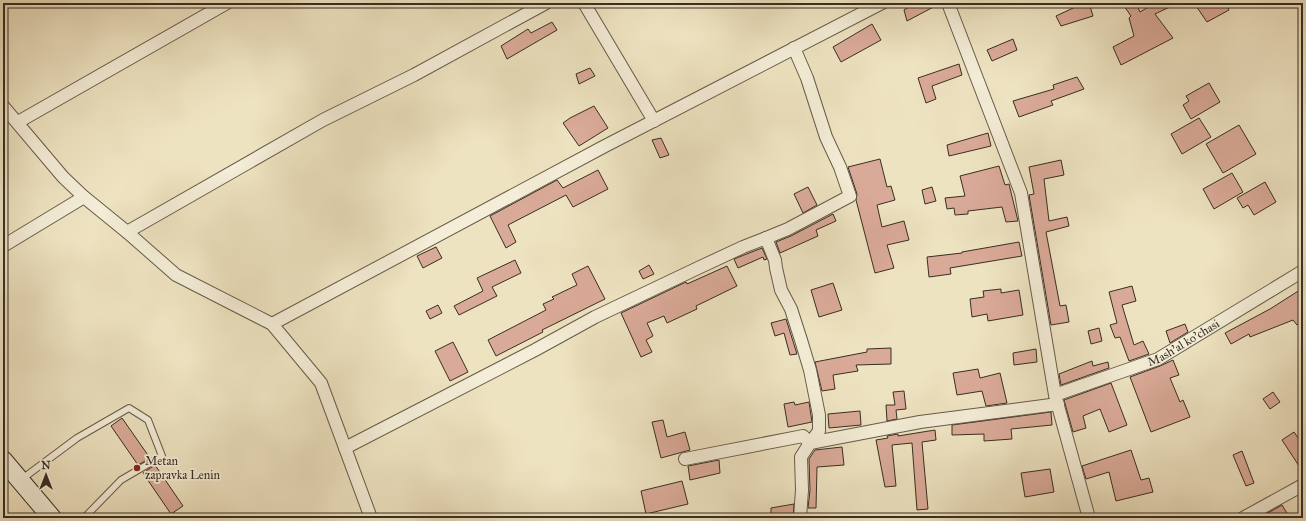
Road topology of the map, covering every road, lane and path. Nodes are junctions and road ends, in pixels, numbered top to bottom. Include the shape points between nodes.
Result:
1 (227, 3) edge
2 (546, 3) edge
3 (584, 3) edge
4 (882, 3) edge
5 (948, 3) edge
6 (794, 48) junction
7 (3, 106) edge
8 (654, 121) junction
9 (18, 122) junction
10 (84, 197) junction
11 (127, 232) junction
12 (766, 238) junction
13 (3, 246) edge
14 (1303, 271) edge
15 (272, 324) junction
16 (1056, 400) junction
17 (810, 443) junction
18 (345, 448) junction
19 (685, 459) dead end
20 (3, 460) edge
21 (21, 481) junction
22 (1303, 486) edge
23 (52, 518) edge
24 (84, 518) edge
25 (371, 518) edge
26 (800, 518) edge
27 (1089, 518) edge
28 (1243, 518) edge

1 - 9 street
2 - 11 street via 414,75 323,120
3 - 8 street
4 - 6 street
5 - 16 street via 1021,193
6 - 8 street
6 - 12 street via 850,196
7 - 9 street
8 - 15 street
9 - 10 street via 63,177
10 - 11 street
10 - 13 street
11 - 15 street via 176,275
12 - 17 street via 775,260 781,290 791,309 810,370 819,415 819,431
12 - 18 street via 595,317
14 - 16 street, Mash'al ko'chasi via 1158,359
15 - 18 street via 321,383
16 - 17 street, Mash'al ko'chasi
16 - 27 street
17 - 19 street via 803,436
17 - 26 street via 801,457
18 - 25 street
20 - 21 main road
21 - 23 main road
21 - 24 lane via 77,438 129,408 148,420 162,456 121,480
22 - 28 street

